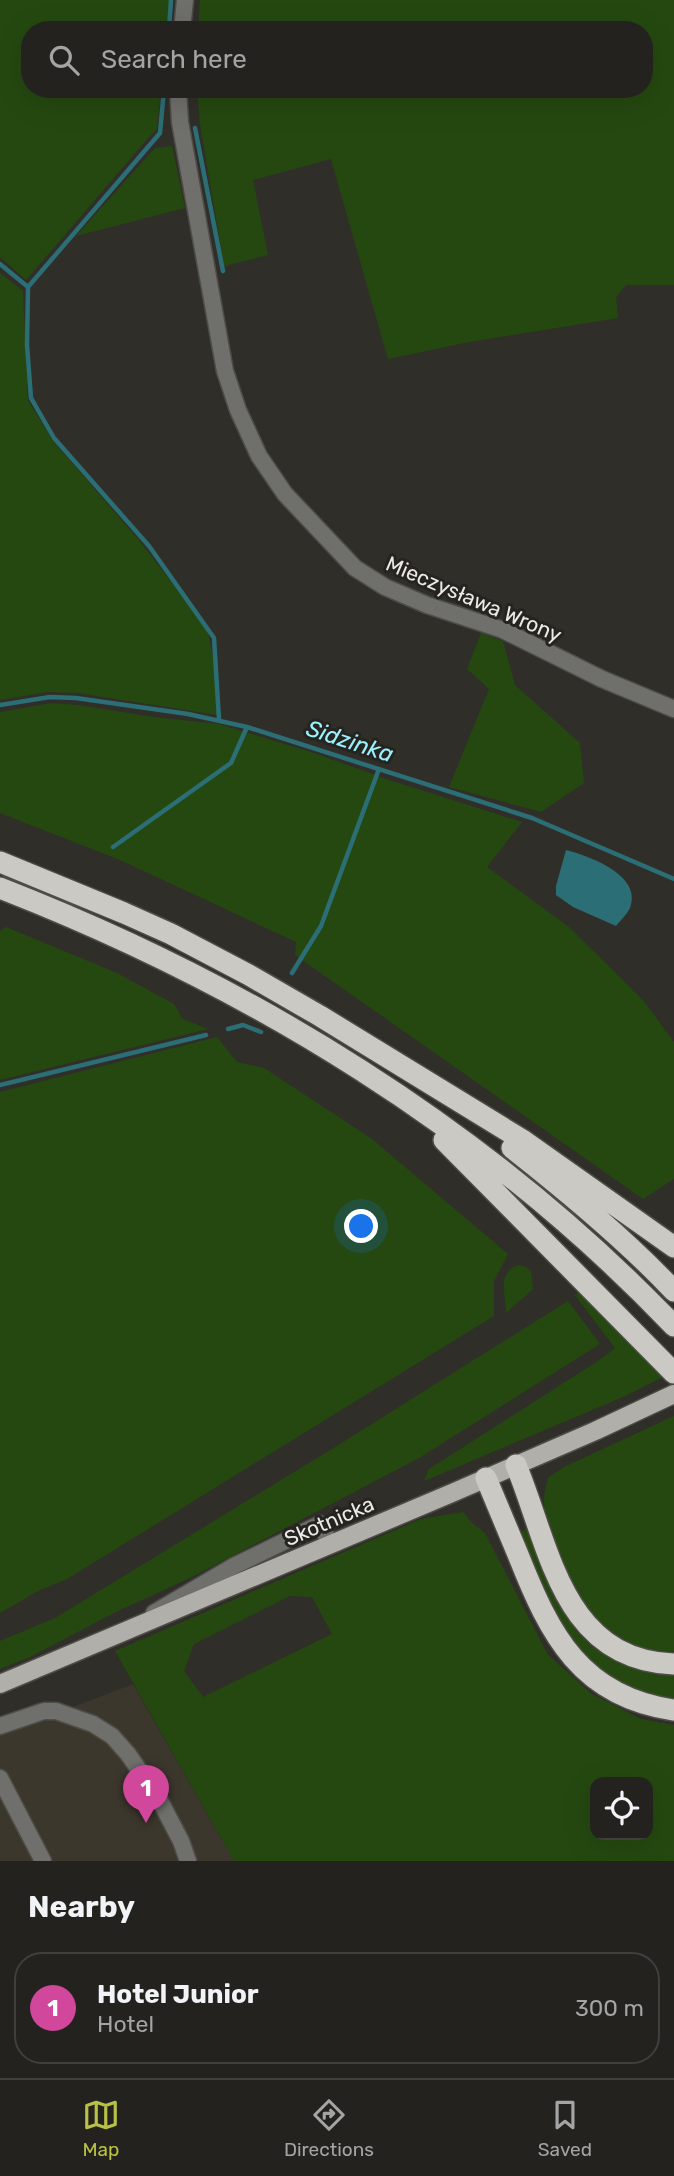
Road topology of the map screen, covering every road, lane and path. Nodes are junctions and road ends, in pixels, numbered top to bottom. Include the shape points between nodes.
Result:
1 (185, 0) edge
2 (183, 21) edge
3 (179, 98) edge
4 (674, 709) edge
5 (0, 862) edge
6 (0, 888) edge
7 (397, 1064) junction
8 (396, 1093) junction
9 (674, 1247) edge
10 (674, 1291) edge
11 (674, 1326) edge
12 (674, 1373) edge
13 (674, 1394) edge
14 (516, 1465) junction
15 (486, 1478) junction
16 (674, 1664) edge
17 (0, 1684) edge
18 (674, 1710) edge
19 (0, 1726) edge
20 (0, 1778) edge
21 (43, 1861) edge
22 (188, 1861) edge

1 - 2 street
3 - 4 street, Mieczysława Wrony via 225,371 259,456 285,494 355,568 385,587 503,630 602,680
5 - 7 highway via 171,934
6 - 8 highway via 202,977
7 - 9 highway via 524,1141
7 - 10 highway via 533,1164
8 - 11 highway via 535,1198
8 - 12 highway
13 - 14 main road, Skotnicka
14 - 15 main road, Skotnicka
14 - 16 highway via 561,1587 580,1618 619,1651 650,1662
15 - 17 main road, Skotnicka
15 - 18 highway via 537,1603 563,1647 607,1686 643,1703
19 - 22 street via 56,1710 112,1736 159,1798
20 - 21 street

